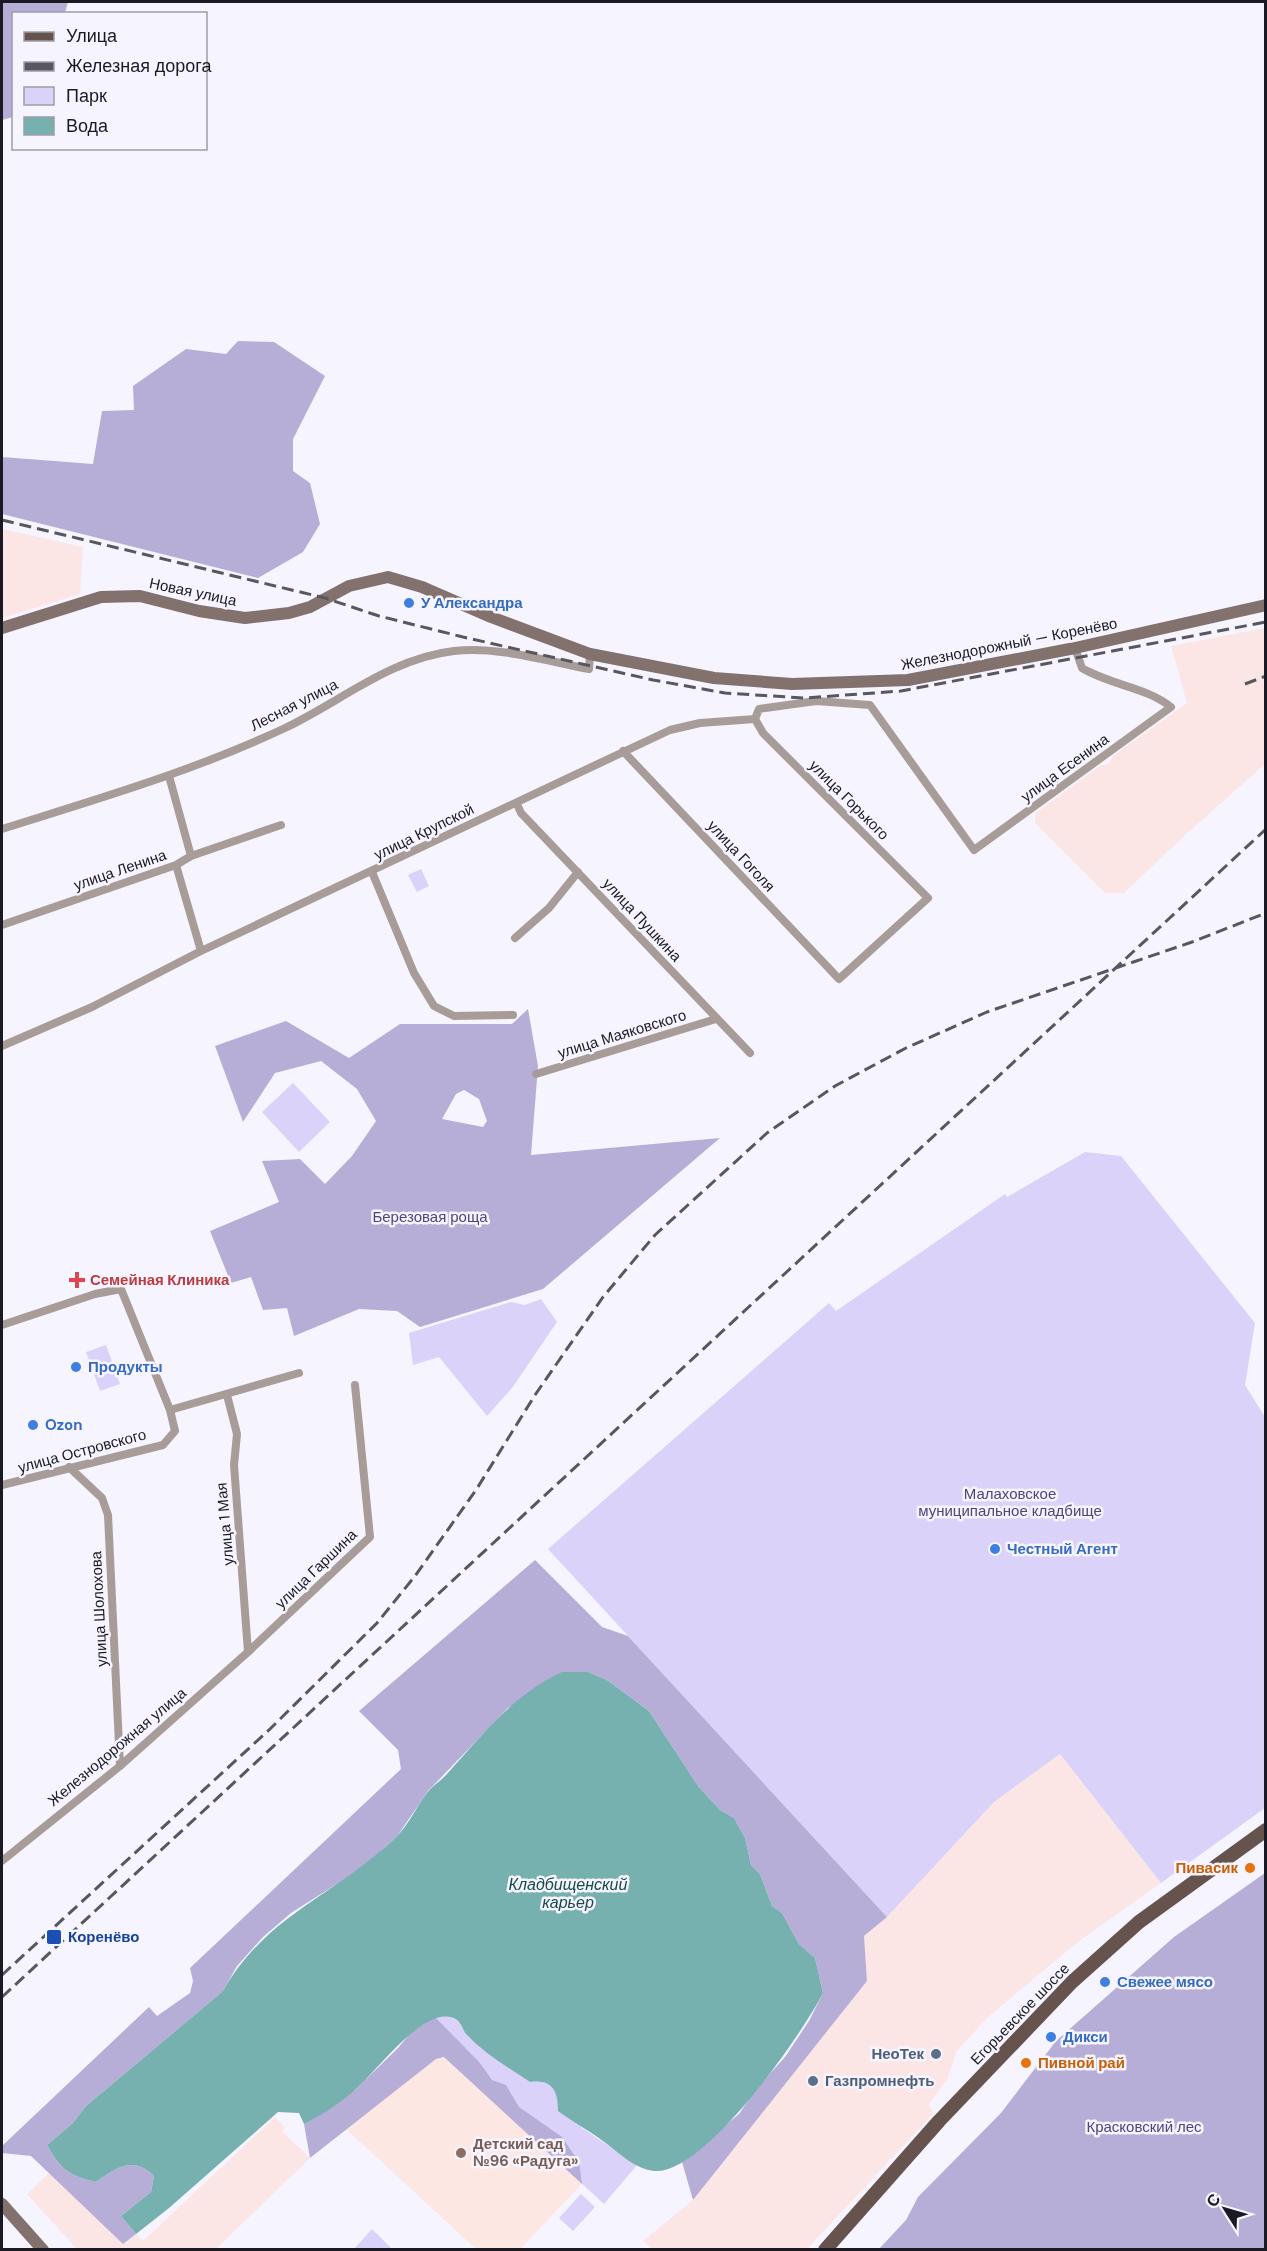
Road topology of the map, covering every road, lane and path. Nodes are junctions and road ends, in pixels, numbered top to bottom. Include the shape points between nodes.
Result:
1 (1266, 605) edge
2 (310, 606) joint
3 (2, 628) edge
4 (1075, 648) junction
5 (591, 654) junction
6 (755, 719) junction
7 (623, 751) junction
8 (169, 776) junction
9 (517, 804) junction
10 (281, 825) dead end
11 (2, 830) edge
12 (974, 850) joint
13 (190, 856) junction
14 (176, 866) junction
15 (372, 872) junction
16 (578, 872) junction
17 (2, 925) edge
18 (515, 938) dead end
19 (201, 951) junction
20 (839, 979) joint
21 (513, 1015) dead end
22 (716, 1019) junction
23 (2, 1046) edge
24 (750, 1053) dead end
25 (536, 1074) dead end
26 (2, 1324) edge
27 (299, 1373) dead end
28 (355, 1385) dead end
29 (227, 1395) junction
30 (170, 1410) junction
31 (69, 1467) junction
32 (2, 1485) edge
33 (248, 1652) junction
34 (120, 1766) junction
35 (1266, 1830) edge
36 (2, 1860) edge
37 (2, 2204) edge
38 (43, 2250) edge
39 (825, 2250) edge

1 - 4 main road, Железнодорожный — Коренёво
2 - 3 main road, Новая улица via 289,613 245,618 140,596 101,597
2 - 5 main road, Железнодорожный — Коренёво via 349,586 388,577
4 - 5 main road, Железнодорожный — Коренёво via 908,680 792,684 714,678
4 - 12 street, улица Есенина via 1082,668 1098,678 1159,697 1171,707
5 - 8 street, Лесная улица via 589,669 473,649 413,661 286,727
6 - 7 street, улица Крупской via 700,723 670,730
6 - 12 street, улица Крупской via 759,709 816,701 870,705
6 - 20 street, улица Горького via 764,733 928,898
7 - 9 street, улица Крупской
7 - 20 street, улица Гоголя
8 - 11 street, Лесная улица
8 - 13 street
9 - 15 street, улица Крупской
9 - 16 street, улица Пушкина via 521,813
10 - 13 street, улица Ленина
13 - 14 street, улица Ленина
14 - 17 street, улица Ленина
14 - 19 street
15 - 19 street, улица Крупской
15 - 21 street via 414,973 434,1006 453,1016
16 - 18 street via 549,908
16 - 22 street, улица Пушкина
19 - 23 street, улица Крупской via 92,1007
22 - 24 street, улица Пушкина
22 - 25 street, улица Маяковского
26 - 30 street, улица Островского via 121,1289
27 - 29 street
28 - 33 street, улица Гаршина via 370,1537
29 - 30 street
29 - 33 street, улица 1 Мая via 237,1434 234,1465
30 - 31 street, улица Островского via 175,1431 163,1444
31 - 32 street, улица Островского
31 - 34 street, улица Шолохова via 102,1498 108,1515
33 - 34 street, Железнодорожная улица
34 - 36 street, Железнодорожная улица
35 - 39 main road, Егорьевское шоссе via 1139,1922 1072,1982 939,2121
37 - 38 main road

